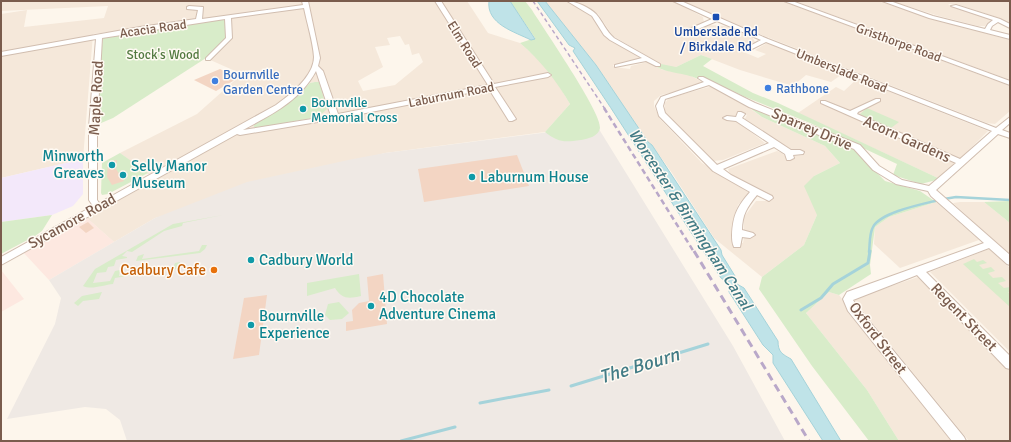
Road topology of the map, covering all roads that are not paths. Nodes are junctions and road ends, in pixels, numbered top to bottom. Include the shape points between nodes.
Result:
1 (438, 1) edge
2 (570, 1) edge
3 (676, 1) edge
4 (787, 1) edge
5 (885, 1) edge
6 (305, 4) edge
7 (954, 6) dead end
8 (188, 8) dead end
9 (228, 17) junction
10 (716, 20) junction
11 (998, 20) junction
12 (199, 21) junction
13 (1010, 26) edge
14 (688, 31) dead end
15 (987, 31) junction
16 (99, 36) junction
17 (1010, 37) edge
18 (766, 40) junction
19 (750, 48) dead end
20 (1, 54) edge
21 (208, 59) dead end
22 (647, 59) junction
23 (658, 65) dead end
24 (316, 67) junction
25 (623, 67) dead end
26 (548, 75) dead end
27 (701, 78) dead end
28 (709, 83) junction
29 (1010, 83) edge
30 (492, 86) junction
31 (878, 100) dead end
32 (823, 102) dead end
33 (854, 114) junction
34 (335, 117) junction
35 (728, 118) dead end
36 (1010, 118) edge
37 (512, 119) dead end
38 (996, 131) junction
39 (235, 133) junction
40 (1010, 136) edge
41 (774, 144) junction
42 (800, 152) dead end
43 (961, 162) junction
44 (716, 169) junction
45 (756, 191) junction
46 (933, 191) junction
47 (769, 198) dead end
48 (98, 207) junction
49 (737, 233) junction
50 (750, 235) dead end
51 (991, 244) junction
52 (737, 245) dead end
53 (1, 261) edge
54 (1010, 261) edge
55 (918, 270) junction
56 (1010, 364) edge
57 (960, 441) edge

1 - 30 street, Elm Road
2 - 22 street via 594,15 612,39
3 - 10 street, Umberslade Road
4 - 29 street, Gristhorpe Road
5 - 15 street via 931,17
6 - 9 street, Acacia Road
6 - 24 street via 317,58
7 - 11 street
8 - 12 street via 201,8
9 - 12 street, Acacia Road
9 - 21 street via 229,38
10 - 14 street
10 - 18 street, Umberslade Road
11 - 13 street
11 - 15 street via 990,25
12 - 16 street, Acacia Road
15 - 17 street
16 - 20 street, Acacia Road
16 - 48 street, Maple Road via 93,127 93,200
18 - 19 street
18 - 38 street, Umberslade Road
22 - 23 street
22 - 25 street
24 - 34 street via 320,71
24 - 39 street, Sycamore Road via 291,98
26 - 30 street, Laburnum Road
27 - 28 street, Sparrey Drive
28 - 44 street via 667,96 659,102 658,107 671,126
28 - 46 street, Sparrey Drive via 752,105 857,147 876,168 899,182
30 - 34 street, Laburnum Road
30 - 37 street, Elm Road
31 - 33 street, Acorn Gardens via 859,108
32 - 33 street, Acorn Gardens
33 - 43 street, Acorn Gardens
34 - 39 street, Laburnum Road
35 - 41 street via 740,117
36 - 38 street
38 - 40 street, Umberslade Road
38 - 43 street
39 - 48 street, Sycamore Road
41 - 42 street via 790,156
41 - 44 street
43 - 46 street
44 - 45 street
45 - 47 street
45 - 49 street via 740,209
46 - 51 street
48 - 53 street, Sycamore Road
49 - 50 street
49 - 52 street
51 - 54 street
51 - 55 street, Oxford Street
55 - 56 street, Regent Street
55 - 57 street, Oxford Street via 851,295 848,299 852,308

